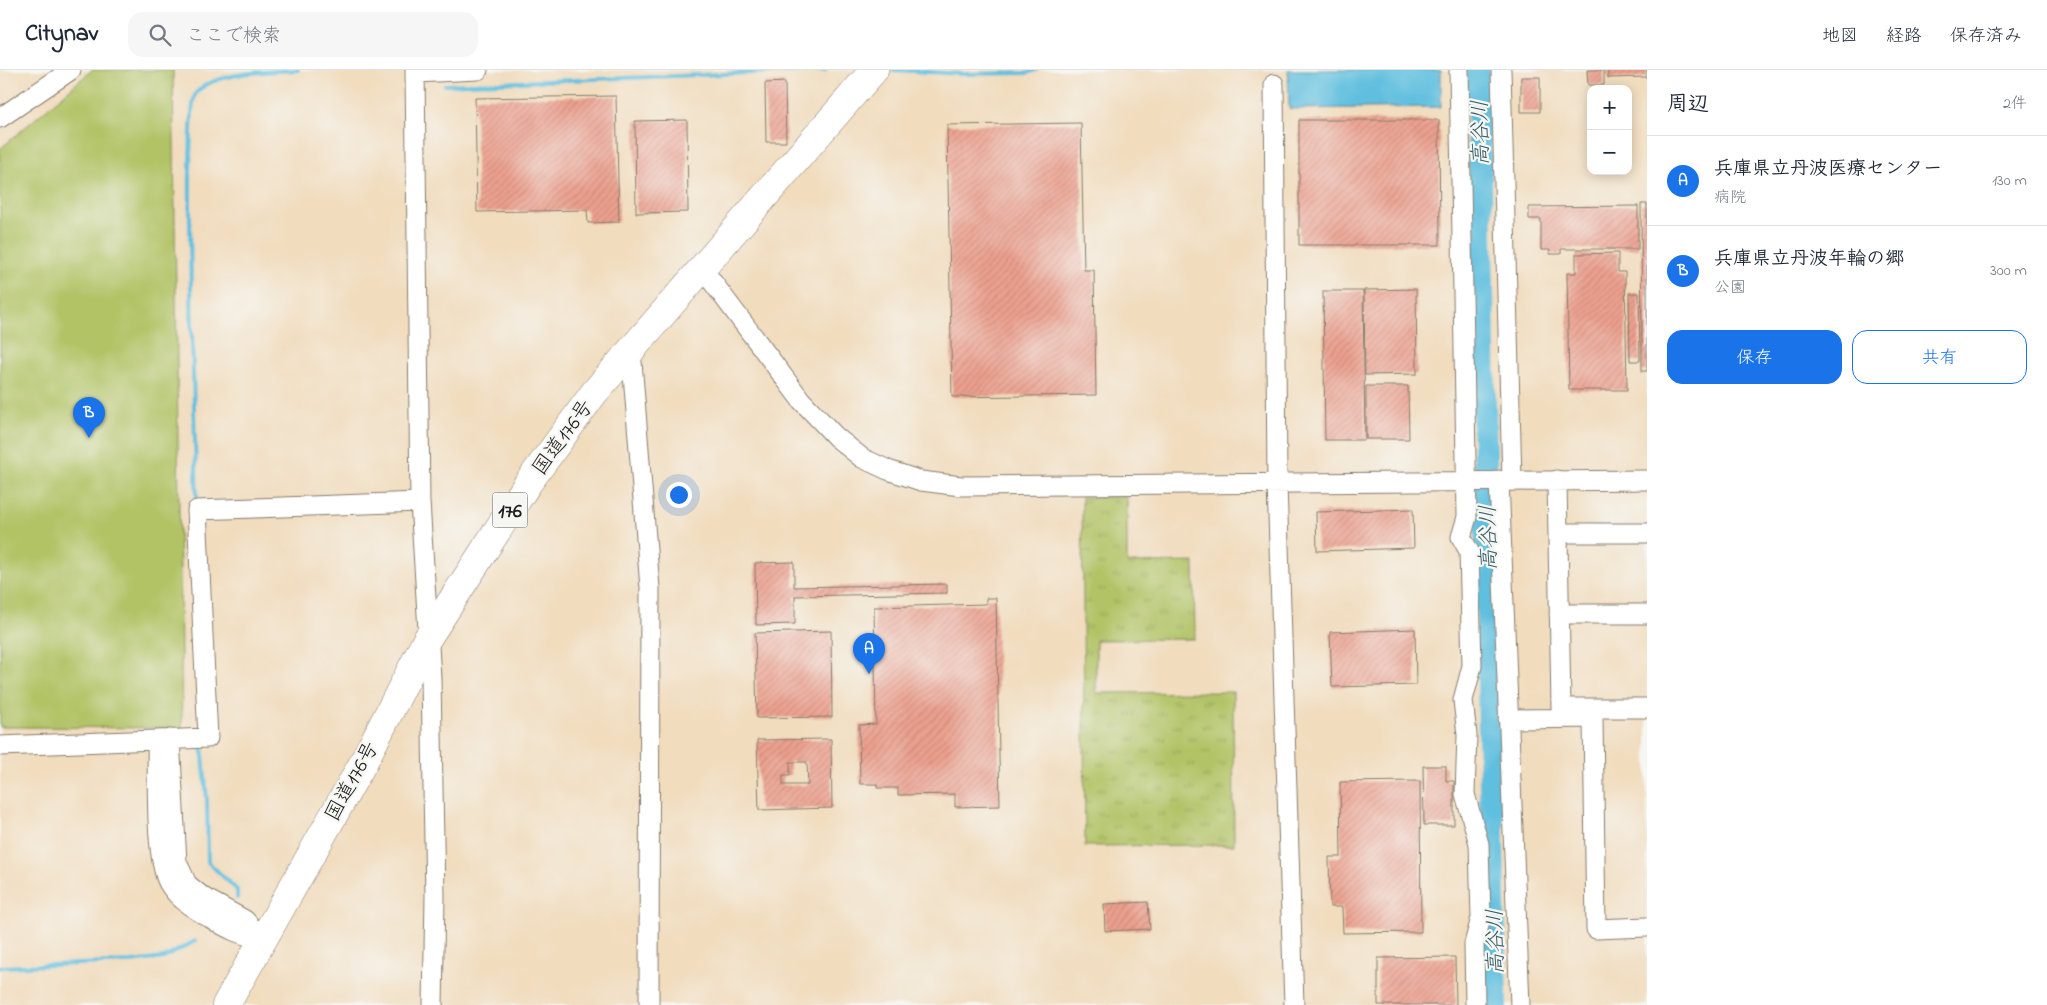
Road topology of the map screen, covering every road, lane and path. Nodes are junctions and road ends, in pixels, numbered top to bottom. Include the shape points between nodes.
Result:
1 (71, 70) edge
2 (478, 70) edge
3 (874, 70) edge
4 (1459, 70) edge
5 (1501, 70) edge
6 (415, 72) edge
7 (1274, 84) dead end
8 (0, 118) edge
9 (702, 268) junction
10 (632, 349) junction
11 (1470, 480) junction
12 (1506, 480) junction
13 (1557, 480) junction
14 (1647, 480) edge
15 (1277, 484) junction
16 (420, 502) junction
17 (1647, 532) edge
18 (1558, 533) junction
19 (1559, 614) junction
20 (1647, 614) edge
21 (426, 639) junction
22 (1647, 708) edge
23 (1508, 719) junction
24 (164, 740) junction
25 (0, 746) edge
26 (1647, 927) edge
27 (262, 939) junction
28 (226, 1005) edge
29 (433, 1005) edge
30 (649, 1005) edge
31 (1294, 1005) edge
32 (1475, 1005) edge
33 (1520, 1005) edge

1 - 8 street
2 - 6 street
3 - 9 highway, 国道176号 / 176
4 - 11 street
5 - 12 street
6 - 16 street
7 - 15 street
9 - 10 highway, 国道176号 / 176
9 - 15 street via 801,400 836,437 862,458 888,470 921,481 961,486
10 - 21 highway, 国道176号 / 176 via 528,483
10 - 30 street via 650,588
11 - 12 street
11 - 15 street
11 - 32 street via 1467,517 1461,537 1469,551 1472,666 1463,700 1467,735 1465,794 1479,844 1481,918 1474,944
12 - 13 street
12 - 23 street
13 - 14 street
13 - 18 street
15 - 31 street
16 - 21 street
16 - 24 street via 197,510 208,738
17 - 18 street
18 - 19 street
19 - 20 street
19 - 22 street via 1561,708
21 - 27 highway, 国道176号 / 176 via 363,763
21 - 29 street via 431,688
23 - 26 street via 1593,718 1596,929
23 - 33 street
24 - 25 street
24 - 27 street via 177,862 187,884 203,897 245,920
27 - 28 highway, 国道176号 / 176

